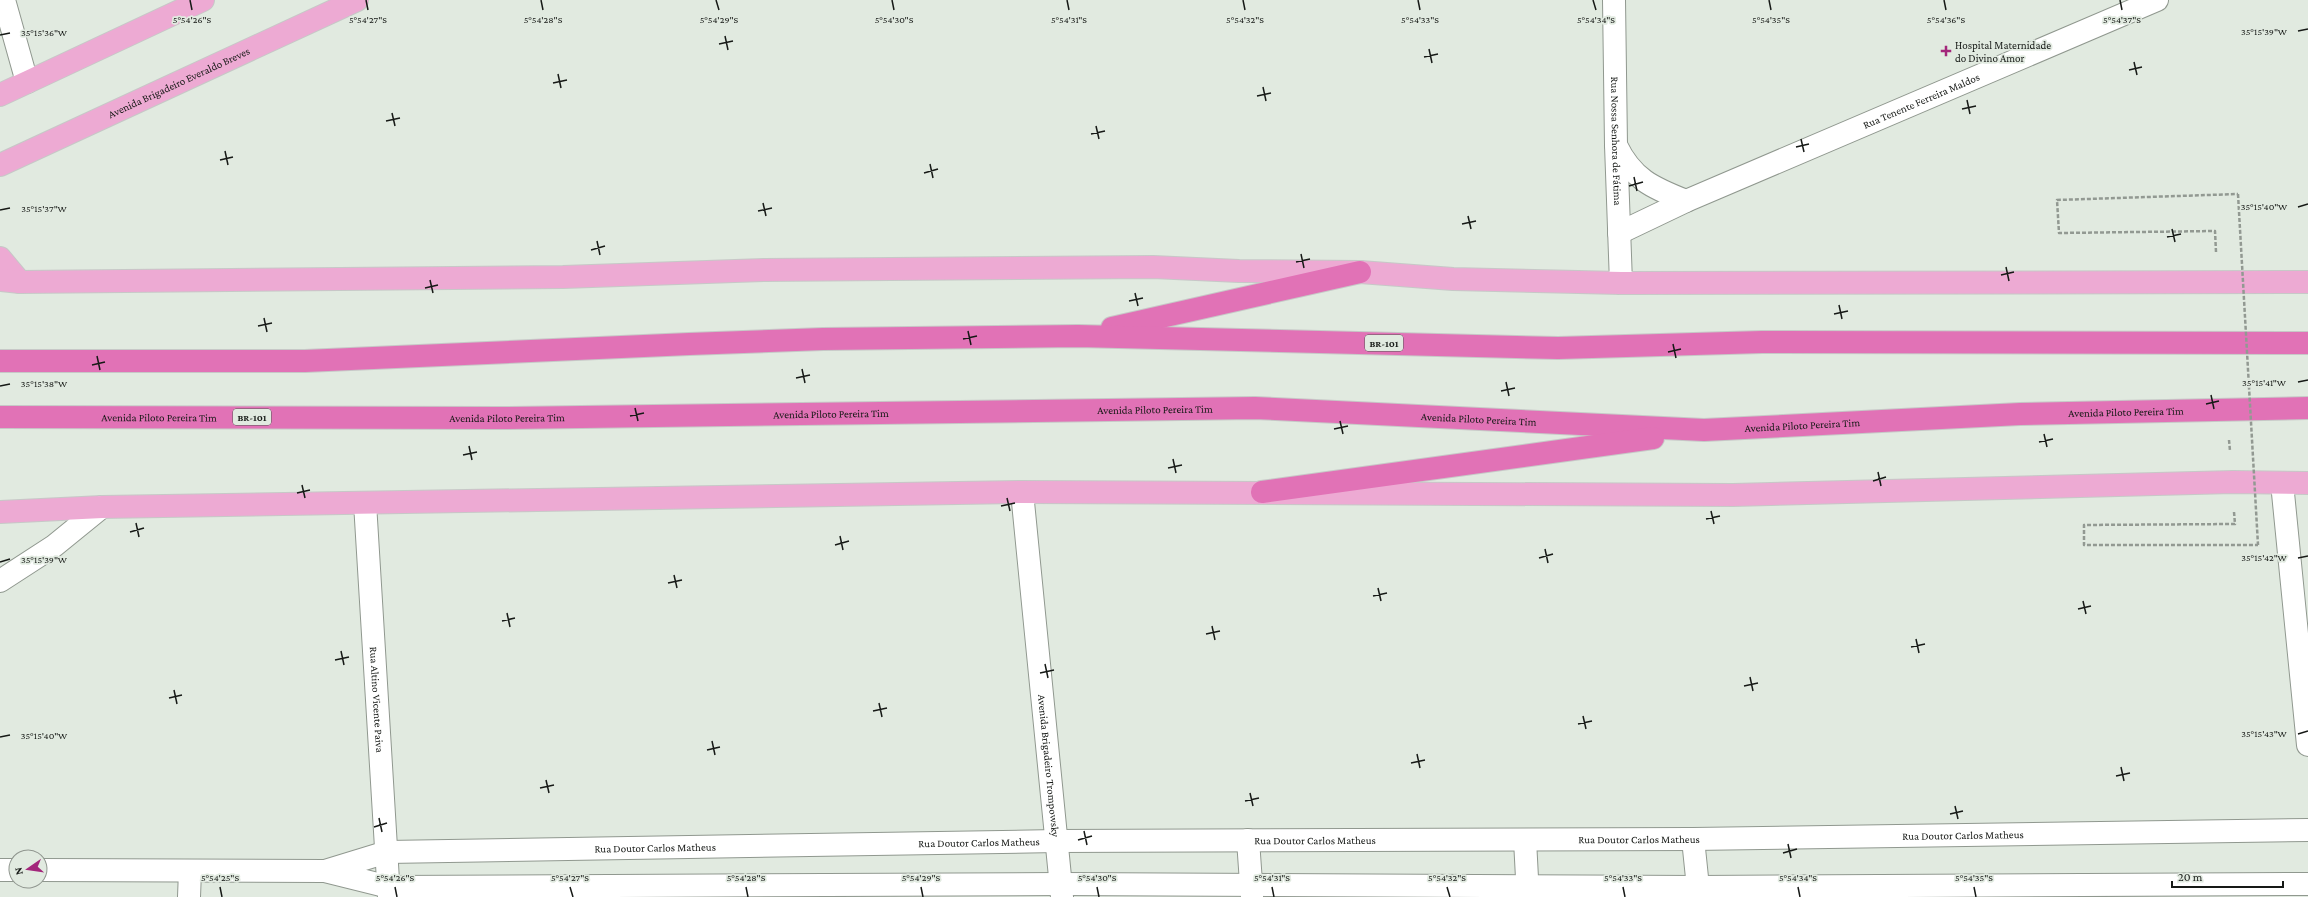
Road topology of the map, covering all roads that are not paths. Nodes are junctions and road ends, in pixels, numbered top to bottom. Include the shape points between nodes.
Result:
1 (4, 0) edge
2 (357, 0) edge
3 (1614, 0) edge
4 (2157, 0) edge
5 (200, 1) edge
6 (27, 82) junction
7 (0, 96) edge
8 (1616, 145) junction
9 (2, 166) edge
10 (1686, 201) junction
11 (1618, 233) junction
12 (0, 258) edge
13 (1360, 272) junction
14 (10, 281) edge
15 (2308, 282) edge
16 (1621, 283) junction
17 (1078, 336) junction
18 (2308, 343) edge
19 (0, 361) edge
20 (2308, 408) edge
21 (0, 417) edge
22 (1704, 430) junction
23 (2282, 483) junction
24 (2308, 483) edge
25 (1022, 492) junction
26 (1262, 492) junction
27 (365, 503) junction
28 (102, 507) junction
29 (0, 512) edge
30 (0, 581) edge
31 (2308, 745) edge
32 (2308, 830) edge
33 (1693, 839) junction
34 (1248, 840) junction
35 (1525, 840) junction
36 (1057, 842) junction
37 (387, 852) junction
38 (48, 870) edge
39 (190, 871) junction
40 (325, 872) junction
41 (2308, 884) edge
42 (1061, 890) edge
43 (1252, 891) edge
44 (389, 892) edge
45 (1527, 892) edge
46 (1698, 892) edge
47 (189, 897) edge

1 - 6 street
2 - 9 main road, Avenida Brigadeiro Everaldo Breves
3 - 8 street, Rua Nossa Senhora de Fátima
4 - 10 street, Rua Tenente Ferreira Maldos
5 - 6 main road
6 - 7 main road
8 - 10 street via 1634,174 1655,189
8 - 11 street, Rua Nossa Senhora de Fátima
10 - 11 street, Rua Tenente Ferreira Maldos
11 - 16 street, Rua Nossa Senhora de Fátima
12 - 14 main road
13 - 14 main road via 1145,267
13 - 16 main road via 1453,278
13 - 17 highway
15 - 16 main road
17 - 18 highway, BR-101 via 1558,348 1762,342
17 - 19 highway, BR-101 via 823,339 305,361
20 - 22 highway, Avenida Piloto Pereira Tim / BR-101 via 2020,414
21 - 22 highway, Avenida Piloto Pereira Tim / BR-101 via 503,418 1255,408
22 - 26 highway
23 - 24 main road
23 - 26 main road via 2233,482 1732,495
23 - 31 street
25 - 26 main road
25 - 27 main road
25 - 36 street, Avenida Brigadeiro Trompowsky
27 - 28 main road
27 - 37 street, Rua Altino Vicente Paiva
28 - 29 main road
28 - 30 street via 54,546
32 - 33 street, Rua Doutor Carlos Matheus
33 - 35 street, Rua Doutor Carlos Matheus
33 - 46 street
34 - 35 street, Rua Doutor Carlos Matheus
34 - 36 street, Rua Doutor Carlos Matheus
34 - 43 street
35 - 45 street
36 - 37 street, Rua Doutor Carlos Matheus
36 - 42 street, Avenida Brigadeiro Trompowsky
37 - 40 street, Rua Doutor Carlos Matheus
37 - 44 street, Rua Altino Vicente Paiva
38 - 39 street, Rua Doutor Carlos Matheus
39 - 40 street, Rua Doutor Carlos Matheus
39 - 47 street
40 - 44 street, Rua Doutor Carlos Matheus
41 - 46 street, Rua Doutor Carlos Matheus
42 - 43 street, Rua Doutor Carlos Matheus
42 - 44 street, Rua Doutor Carlos Matheus
43 - 45 street, Rua Doutor Carlos Matheus
45 - 46 street, Rua Doutor Carlos Matheus

